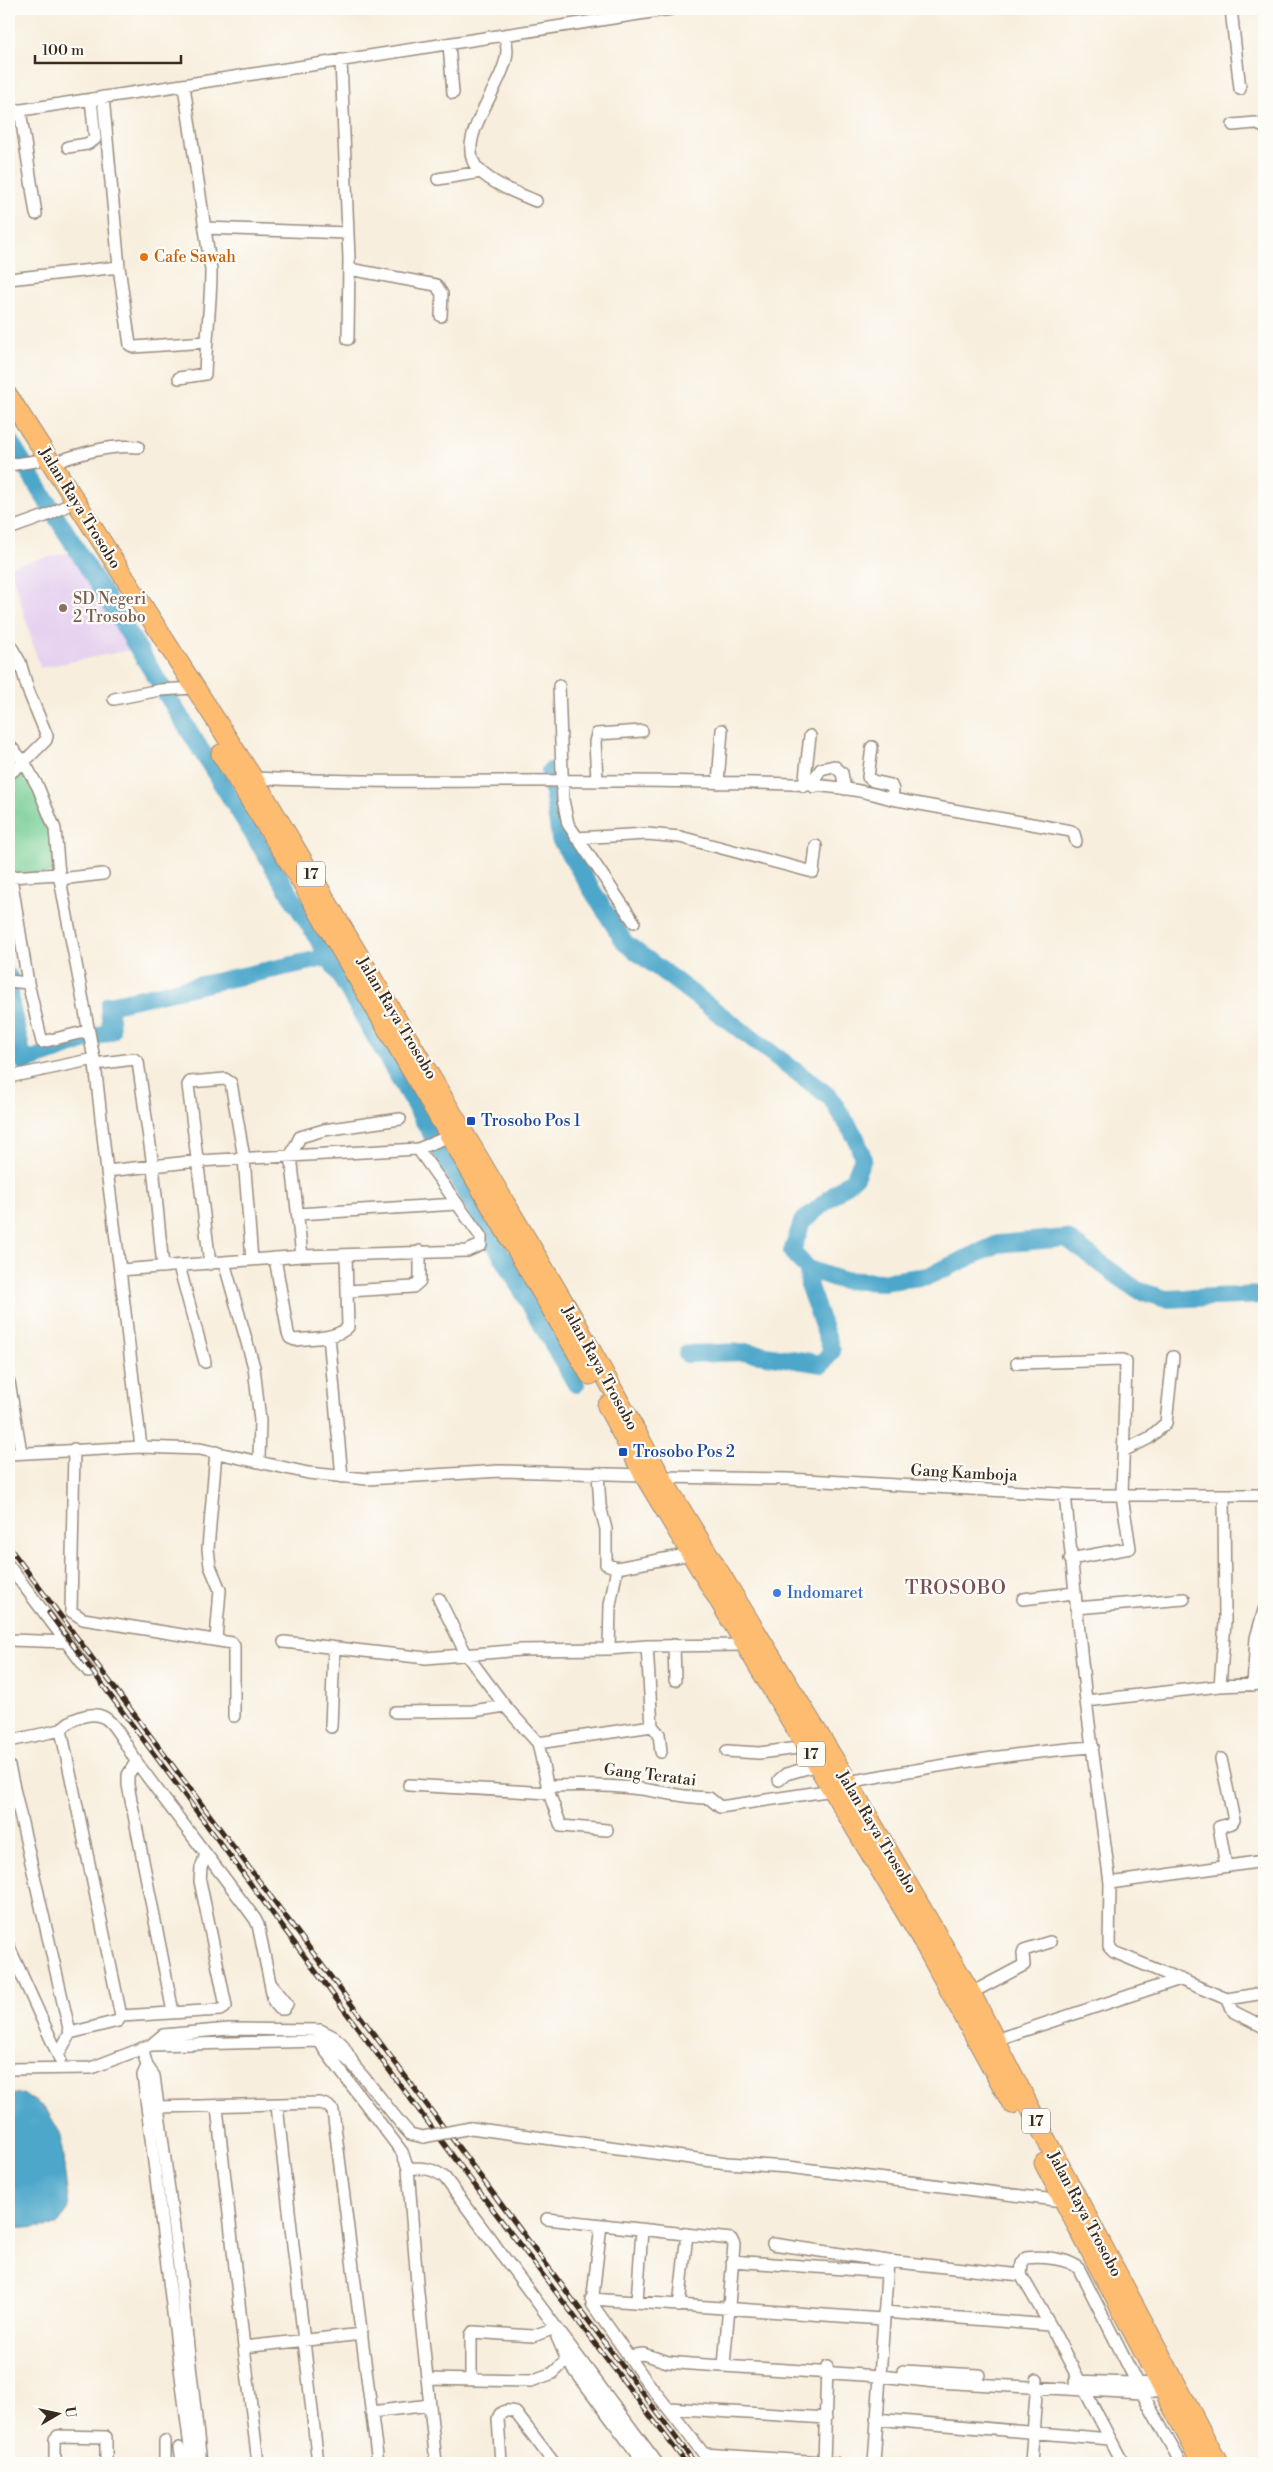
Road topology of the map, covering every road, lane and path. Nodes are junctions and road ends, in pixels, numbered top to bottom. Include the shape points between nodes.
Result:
1 (591, 9) edge
2 (671, 9) edge
3 (1231, 9) edge
4 (590, 21) junction
5 (509, 34) junction
6 (449, 44) junction
7 (342, 60) junction
8 (184, 86) junction
9 (1240, 89) dead end
10 (453, 94) dead end
11 (103, 97) junction
12 (91, 99) junction
13 (14, 111) edge
14 (1233, 125) dead end
15 (1264, 127) edge
16 (68, 147) dead end
17 (481, 172) junction
18 (438, 180) dead end
19 (536, 201) dead end
20 (36, 214) dead end
21 (205, 228) junction
22 (348, 233) junction
23 (119, 267) junction
24 (349, 269) junction
25 (9, 279) edge
26 (441, 316) dead end
27 (348, 339) dead end
28 (206, 342) junction
29 (179, 378) dead end
30 (9, 396) edge
31 (9, 416) edge
32 (138, 447) dead end
33 (29, 463) edge
34 (58, 510) junction
35 (9, 529) edge
36 (9, 643) edge
37 (559, 686) dead end
38 (177, 689) junction
39 (114, 699) dead end
40 (722, 730) dead end
41 (642, 731) dead end
42 (810, 736) dead end
43 (9, 745) edge
44 (872, 747) dead end
45 (24, 762) junction
46 (9, 774) edge
47 (254, 778) junction
48 (597, 779) junction
49 (560, 780) junction
50 (718, 783) junction
51 (809, 786) junction
52 (845, 789) junction
53 (892, 798) junction
54 (576, 838) junction
55 (1076, 841) dead end
56 (816, 846) dead end
57 (103, 874) dead end
58 (10, 877) edge
59 (60, 877) junction
60 (634, 922) dead end
61 (9, 981) edge
62 (26, 982) junction
63 (89, 1037) junction
64 (95, 1062) junction
65 (9, 1077) edge
66 (400, 1120) dead end
67 (448, 1137) junction
68 (418, 1149) junction
69 (292, 1155) junction
70 (244, 1158) junction
71 (198, 1161) junction
72 (152, 1166) junction
73 (107, 1171) junction
74 (457, 1204) junction
75 (298, 1214) junction
76 (420, 1251) junction
77 (346, 1255) junction
78 (302, 1256) junction
79 (275, 1258) junction
80 (252, 1260) junction
81 (224, 1262) junction
82 (210, 1264) junction
83 (179, 1266) junction
84 (163, 1267) junction
85 (120, 1270) junction
86 (348, 1291) junction
87 (329, 1336) junction
88 (1173, 1357) dead end
89 (205, 1362) dead end
90 (1017, 1363) dead end
91 (598, 1377) junction
92 (9, 1382) edge
93 (141, 1447) junction
94 (74, 1449) junction
95 (1123, 1451) junction
96 (22, 1452) junction
97 (216, 1452) junction
98 (9, 1454) edge
99 (259, 1460) junction
100 (598, 1473) junction
101 (652, 1476) junction
102 (342, 1477) junction
103 (1065, 1494) junction
104 (1264, 1495) edge
105 (1122, 1496) junction
106 (1224, 1496) junction
107 (691, 1554) junction
108 (1070, 1559) junction
109 (9, 1566) edge
110 (617, 1568) junction
111 (1074, 1593) junction
112 (439, 1599) dead end
113 (1023, 1599) dead end
114 (1184, 1599) dead end
115 (1076, 1608) junction
116 (1264, 1610) edge
117 (216, 1639) junction
118 (9, 1640) edge
119 (68, 1642) junction
120 (284, 1642) dead end
121 (674, 1645) junction
122 (746, 1645) junction
123 (647, 1646) junction
124 (334, 1649) junction
125 (609, 1649) junction
126 (466, 1654) junction
127 (89, 1672) dead end
128 (675, 1680) dead end
129 (1258, 1684) edge
130 (1220, 1686) junction
131 (1086, 1700) junction
132 (505, 1706) junction
133 (396, 1712) dead end
134 (234, 1716) dead end
135 (652, 1726) junction
136 (331, 1728) dead end
137 (61, 1730) junction
138 (9, 1740) edge
139 (538, 1743) junction
140 (806, 1747) junction
141 (1093, 1747) junction
142 (727, 1751) dead end
143 (661, 1752) dead end
144 (1220, 1759) dead end
145 (136, 1762) junction
146 (818, 1765) junction
147 (9, 1766) edge
148 (779, 1780) dead end
149 (409, 1785) dead end
150 (840, 1786) junction
151 (549, 1789) junction
152 (607, 1830) dead end
153 (206, 1854) junction
154 (1264, 1861) edge
155 (1226, 1866) junction
156 (1110, 1883) junction
157 (1050, 1942) dead end
158 (9, 1947) edge
159 (1180, 1979) junction
160 (270, 1983) dead end
161 (971, 1993) junction
162 (1264, 1994) edge
163 (1227, 1999) junction
164 (173, 2012) junction
165 (121, 2016) junction
166 (1264, 2027) edge
167 (229, 2029) junction
168 (70, 2033) junction
169 (320, 2036) junction
170 (995, 2040) junction
171 (232, 2044) junction
172 (146, 2046) junction
173 (58, 2054) junction
174 (148, 2066) junction
175 (9, 2070) edge
176 (66, 2070) junction
177 (277, 2106) junction
178 (158, 2108) junction
179 (217, 2108) junction
180 (160, 2163) junction
181 (408, 2168) junction
182 (1063, 2201) junction
183 (547, 2219) dead end
184 (601, 2225) junction
185 (642, 2230) junction
186 (687, 2234) junction
187 (773, 2244) dead end
188 (810, 2249) junction
189 (838, 2252) junction
190 (732, 2261) junction
191 (887, 2266) junction
192 (808, 2267) junction
193 (836, 2269) junction
194 (1021, 2275) junction
195 (591, 2299) junction
196 (637, 2301) junction
197 (679, 2306) junction
198 (728, 2309) junction
199 (883, 2316) junction
200 (1050, 2325) junction
201 (555, 2328) junction
202 (362, 2334) junction
203 (304, 2340) junction
204 (244, 2347) junction
205 (628, 2356) junction
206 (570, 2357) junction
207 (724, 2363) junction
208 (827, 2369) junction
209 (880, 2372) junction
210 (471, 2378) junction
211 (427, 2379) junction
212 (1037, 2383) junction
213 (1082, 2385) junction
214 (1140, 2388) junction
215 (1162, 2388) junction
216 (430, 2405) junction
217 (668, 2408) junction
218 (611, 2411) junction
219 (371, 2412) junction
220 (826, 2418) junction
221 (876, 2419) junction
222 (1190, 2426) junction
223 (1033, 2433) junction
224 (1166, 2436) junction
225 (1110, 2439) junction
226 (165, 2441) dead end
227 (179, 2448) dead end
228 (708, 2459) edge
229 (824, 2462) edge
230 (55, 2463) edge
231 (106, 2463) edge
232 (165, 2463) edge
233 (181, 2463) edge
234 (192, 2463) edge
235 (201, 2463) edge
236 (258, 2463) edge
237 (318, 2463) edge
238 (378, 2463) edge
239 (436, 2463) edge
240 (501, 2463) edge
241 (554, 2463) edge
242 (644, 2463) edge
243 (657, 2463) edge
244 (836, 2463) edge
245 (874, 2463) edge
246 (1030, 2463) edge
247 (1123, 2463) edge
248 (1181, 2463) edge
249 (1202, 2463) edge
250 (1218, 2463) edge

1 - 4 street
2 - 4 street
3 - 9 street
4 - 5 street
5 - 6 street
5 - 17 street via 505,60 470,146 470,157
6 - 7 street
6 - 10 street
7 - 8 street
7 - 22 street
8 - 11 street
8 - 21 street
11 - 12 street
11 - 23 street
12 - 13 street
12 - 16 street via 95,139 87,144
13 - 20 street
14 - 15 street via 1255,123
17 - 18 street
17 - 19 street
21 - 22 street
21 - 28 street via 211,287
22 - 24 street
23 - 25 street
23 - 28 street via 130,345
24 - 26 street via 436,285 442,294
24 - 27 street
28 - 29 street via 205,374
30 - 33 highway, Jalan Raya Trosobo / 17
31 - 33 highway, Jalan Raya Trosobo / 17
32 - 33 street via 126,446
33 - 34 highway, Jalan Raya Trosobo / 17
33 - 38 highway, Jalan Raya Trosobo / 17
34 - 35 street
34 - 38 highway, Jalan Raya Trosobo / 17
36 - 45 street via 20,662 47,736
37 - 49 street
38 - 39 street
38 - 47 highway, Jalan Raya Trosobo / 17
38 - 67 highway, Jalan Raya Trosobo / 17 via 293,868
40 - 50 street
41 - 48 street via 597,734
42 - 51 street
43 - 45 street
44 - 53 street via 868,777 891,785
45 - 46 street
45 - 59 street via 56,829
47 - 49 street
47 - 91 highway, Jalan Raya Trosobo / 17 via 576,1322
48 - 49 street
48 - 50 street
49 - 54 street via 565,815
50 - 51 street
51 - 52 street
51 - 52 street via 821,769 834,766 842,773
52 - 53 street via 865,790
53 - 55 street via 1071,831
54 - 56 street via 647,834 680,837 813,872
54 - 60 street
57 - 59 street
58 - 59 street
58 - 62 street
59 - 63 street
61 - 62 street
62 - 63 street via 42,1042
63 - 64 street
64 - 65 street
64 - 72 street via 137,1061
64 - 73 street
66 - 69 street via 312,1132 300,1137
67 - 68 street
67 - 91 highway, Jalan Raya Trosobo / 17
68 - 69 street
68 - 74 street
69 - 70 street
69 - 75 street
70 - 71 street
70 - 71 street via 231,1084 225,1079 188,1084
70 - 80 street
71 - 72 street
71 - 82 street
72 - 73 street
72 - 84 street
73 - 85 street
74 - 75 street
74 - 76 street via 482,1237 481,1245 467,1251
75 - 78 street
76 - 77 street
76 - 86 street via 420,1281 413,1287
77 - 78 street
77 - 86 street
78 - 79 street
79 - 80 street
79 - 87 street via 290,1338
80 - 81 street
81 - 82 street
81 - 99 street via 254,1367 260,1421
82 - 83 street
83 - 84 street
83 - 89 street
84 - 85 street
85 - 93 street
86 - 87 street via 348,1327
87 - 102 street
88 - 95 street via 1166,1423 1149,1438
90 - 95 street via 1124,1360
91 - 101 highway, Jalan Raya Trosobo / 17
92 - 96 street
93 - 94 street, Gang Kamboja
93 - 97 street, Gang Kamboja
94 - 96 street, Gang Kamboja
94 - 117 street via 72,1613 83,1619
95 - 105 street
96 - 98 street, Gang Kamboja
97 - 99 street, Gang Kamboja
97 - 117 street via 208,1549 210,1566 220,1590
99 - 102 street, Gang Kamboja via 308,1473
100 - 101 street, Gang Kamboja
100 - 102 street, Gang Kamboja via 500,1472 367,1479
100 - 110 street via 600,1506 606,1530 606,1564
101 - 103 street, Gang Kamboja via 788,1479
101 - 107 highway, Jalan Raya Trosobo / 17
101 - 150 highway, Jalan Raya Trosobo / 17
103 - 105 street, Gang Kamboja
103 - 108 street
104 - 106 street, Gang Kamboja
105 - 106 street, Gang Kamboja
105 - 108 street via 1129,1549
106 - 130 street via 1225,1622
107 - 110 street
107 - 122 highway, Jalan Raya Trosobo / 17
108 - 111 street
109 - 119 street
110 - 125 street via 610,1605
111 - 113 street
111 - 115 street
112 - 126 street
114 - 115 street
115 - 131 street
116 - 129 street via 1256,1638
117 - 134 street via 234,1645
118 - 119 street
119 - 127 street
120 - 124 street
121 - 122 street
121 - 123 street
121 - 128 street
122 - 140 highway, Jalan Raya Trosobo / 17
123 - 125 street
123 - 135 street
124 - 126 street via 426,1658
124 - 136 street
125 - 126 street
126 - 132 street
129 - 130 street
130 - 131 street
131 - 141 street
132 - 133 street via 473,1711
132 - 139 street
135 - 139 street
135 - 143 street via 659,1734
137 - 138 street
137 - 145 street via 78,1717 106,1718
137 - 165 street
139 - 151 street
140 - 142 street via 759,1754
140 - 146 highway, Jalan Raya Trosobo / 17
141 - 150 street, Gang Teratai via 1044,1750 942,1764
141 - 156 street
144 - 155 street via 1234,1820 1219,1827
145 - 153 street
145 - 164 street via 128,1774 128,1785
146 - 148 street via 786,1774
146 - 150 highway, Jalan Raya Trosobo / 17
147 - 168 street
149 - 151 street, Gang Teratai
150 - 151 street, Gang Teratai via 720,1807 709,1798 640,1789 592,1785
150 - 161 highway, Jalan Raya Trosobo / 17
150 - 182 highway, Jalan Raya Trosobo / 17
151 - 152 street via 561,1826
153 - 160 street via 258,1925
153 - 164 street via 200,1868 200,1881 226,2004 220,2010
154 - 155 street
155 - 156 street
156 - 159 street via 1110,1949
157 - 161 street via 1024,1950 1023,1966
158 - 173 street
159 - 163 street
159 - 170 street
161 - 170 highway, Jalan Raya Trosobo / 17
162 - 163 street
163 - 166 street via 1234,2012
164 - 165 street
165 - 168 street via 118,2021
167 - 169 street
167 - 171 street
167 - 172 street via 163,2035
168 - 173 street
169 - 171 street
169 - 181 street via 402,2152
169 - 182 street, bridge via 334,2037 339,2048 404,2127 416,2137 472,2128 727,2163 788,2167
170 - 222 highway, Jalan Raya Trosobo / 17
171 - 172 street
172 - 174 street
172 - 176 street via 91,2068
173 - 176 street
174 - 178 street via 154,2076
174 - 180 street via 142,2075
175 - 176 street
177 - 179 street
177 - 202 street via 320,2103 333,2111
177 - 203 street
178 - 179 street
178 - 180 street
179 - 204 street
180 - 234 street
180 - 235 street via 179,2266
181 - 201 street via 429,2169 445,2178
181 - 211 street
182 - 215 highway, Jalan Raya Trosobo / 17
183 - 184 street
184 - 185 street
184 - 195 street
185 - 186 street
185 - 196 street
186 - 190 street via 731,2239 734,2245
186 - 197 street
187 - 188 street
188 - 189 street
188 - 192 street
189 - 191 street
189 - 193 street
190 - 192 street
190 - 198 street
191 - 193 street
191 - 194 street
191 - 199 street
192 - 193 street
194 - 200 street
194 - 214 street via 1022,2264 1028,2258 1075,2265
195 - 196 street
195 - 205 street via 598,2315
196 - 197 street
197 - 198 street
198 - 199 street
198 - 207 street
199 - 200 street
199 - 209 street
200 - 213 street
201 - 206 street
201 - 210 street via 533,2336 474,2332 471,2335
202 - 203 street
202 - 219 street
203 - 204 street
203 - 237 street
204 - 236 street
205 - 207 street via 643,2354
205 - 217 street
206 - 210 street via 553,2373 531,2381
206 - 218 street
207 - 208 street
208 - 209 street
208 - 220 street
209 - 212 street
209 - 221 street
210 - 211 street
211 - 216 street
212 - 213 street
212 - 223 street
213 - 214 street
213 - 225 street
214 - 215 street
214 - 224 street
215 - 222 highway, Jalan Raya Trosobo / 17
216 - 219 street
216 - 239 street
217 - 220 street
217 - 228 street
218 - 242 street
218 - 243 street
219 - 238 street
220 - 229 street
221 - 223 street
221 - 245 street
222 - 224 street
222 - 249 highway, Jalan Raya Trosobo / 17
222 - 250 highway, Jalan Raya Trosobo / 17
223 - 225 street
223 - 246 street
224 - 248 street
225 - 247 street
226 - 232 street
227 - 233 street
228 - 229 street
229 - 244 street
230 - 231 street via 55,2439 58,2436 106,2438
240 - 241 street via 498,2420 506,2411 516,2413

